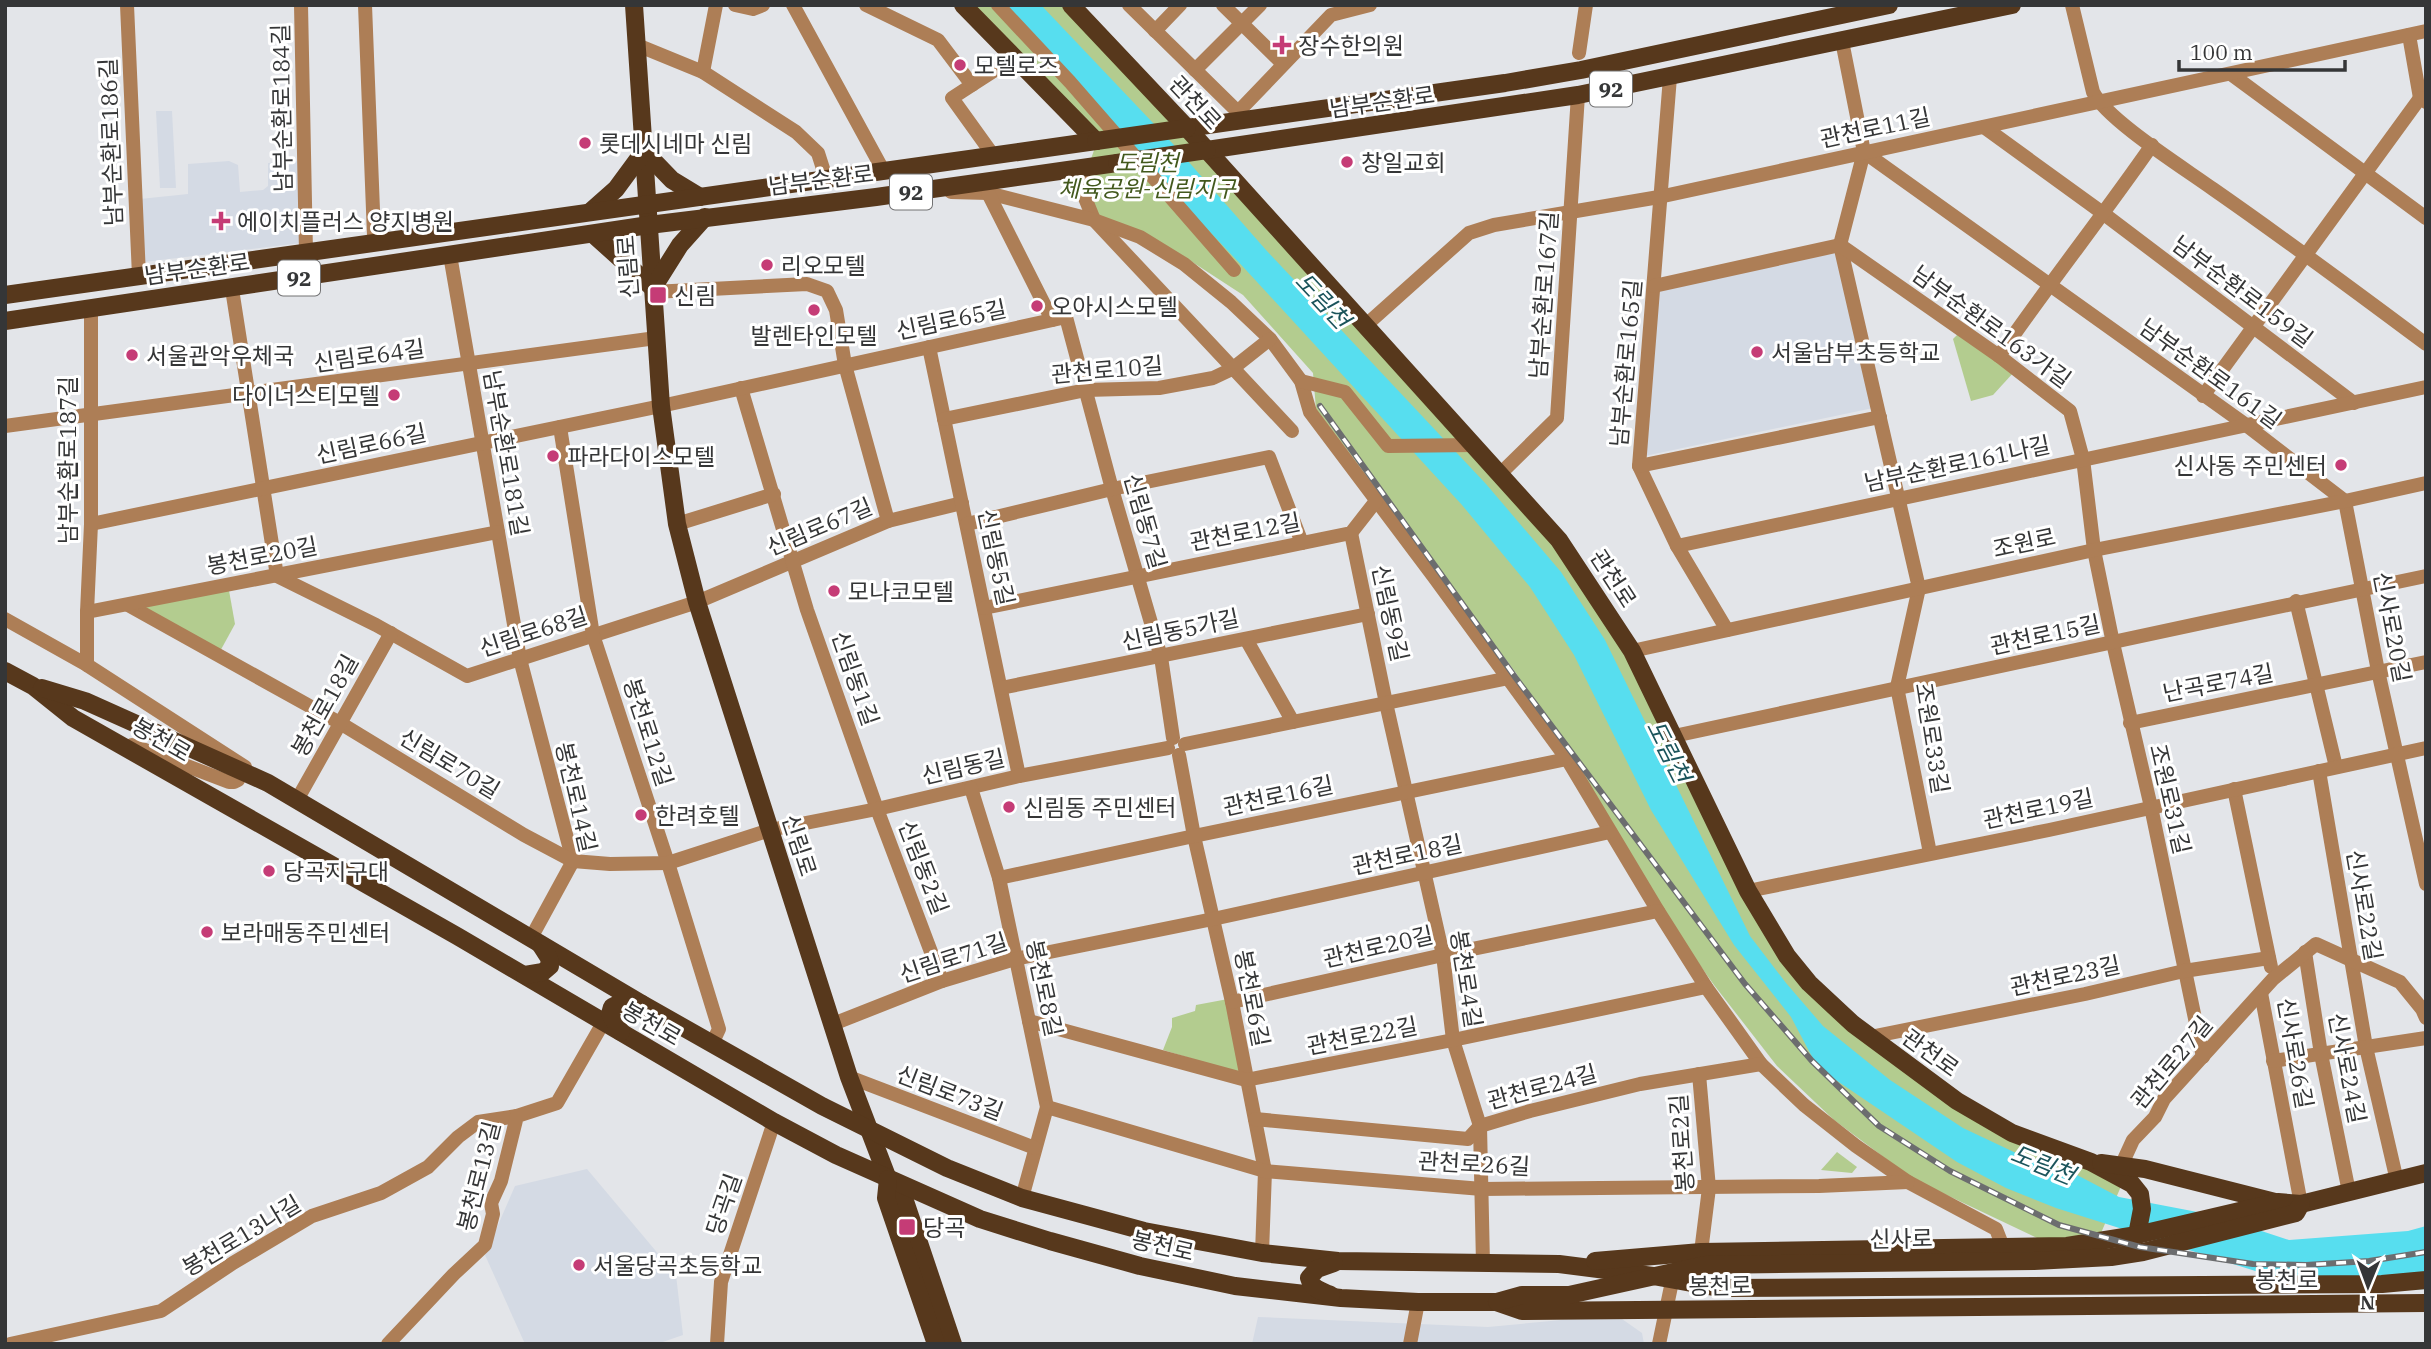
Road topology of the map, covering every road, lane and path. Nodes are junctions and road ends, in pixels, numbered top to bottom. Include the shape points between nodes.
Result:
1 (127, 5) edge
2 (301, 5) edge
3 (365, 5) edge
4 (635, 5) edge
5 (716, 5) edge
6 (735, 5) edge
7 (763, 5) edge
8 (793, 5) edge
9 (866, 5) edge
10 (963, 5) edge
11 (998, 5) edge
12 (1071, 5) edge
13 (1129, 5) edge
14 (1180, 5) edge
15 (1223, 5) edge
16 (1260, 5) edge
17 (1370, 5) edge
18 (1586, 5) edge
19 (1889, 5) edge
20 (2012, 5) edge
21 (2073, 5) edge
22 (1837, 11) edge
23 (1242, 24) junction
24 (1155, 31) junction
25 (2426, 31) edge
26 (2409, 35) junction
27 (1842, 41) junction
28 (637, 45) junction
29 (1579, 53) dead end
30 (1015, 57) junction
31 (1283, 64) junction
32 (1195, 70) junction
33 (704, 72) junction
34 (2231, 74) junction
35 (1670, 77) junction
36 (972, 85) junction
37 (1578, 95) junction
38 (2423, 100) edge
39 (2099, 104) junction
40 (1308, 111) junction
41 (1238, 116) junction
42 (1984, 127) junction
43 (1187, 128) junction
44 (1146, 133) junction
45 (1311, 135) junction
46 (1096, 141) junction
47 (2152, 145) junction
48 (1207, 150) junction
49 (644, 151) junction
50 (1864, 152) junction
51 (993, 155) junction
52 (1149, 159) junction
53 (1083, 168) junction
54 (883, 170) junction
55 (2365, 173) junction
56 (826, 178) junction
57 (988, 193) junction
58 (700, 197) junction
59 (876, 197) junction
60 (1659, 197) junction
61 (648, 204) junction
62 (571, 212) dead end
63 (590, 212) junction
64 (1571, 212) junction
65 (2104, 214) junction
66 (705, 217) junction
67 (2426, 218) edge
68 (1094, 220) junction
69 (649, 225) junction
70 (593, 234) junction
71 (370, 240) junction
72 (1840, 246) junction
73 (306, 252) junction
74 (2306, 254) junction
75 (450, 255) junction
76 (1234, 270) dead end
77 (139, 276) junction
78 (2048, 285) junction
79 (1654, 286) junction
80 (232, 289) junction
81 (653, 290) junction
82 (5, 295) edge
83 (91, 308) junction
84 (1059, 319) junction
85 (5, 321) edge
86 (1366, 326) junction
87 (2252, 328) junction
88 (656, 338) junction
89 (1270, 339) junction
90 (2426, 344) edge
91 (929, 347) junction
92 (1998, 356) junction
93 (469, 364) junction
94 (845, 366) junction
95 (1232, 369) junction
96 (1301, 381) junction
97 (2426, 387) edge
98 (741, 388) junction
99 (1086, 390) junction
100 (249, 395) junction
101 (2203, 396) junction
102 (2354, 403) junction
103 (661, 405) junction
104 (91, 415) junction
105 (1880, 417) junction
106 (944, 419) junction
107 (2246, 425) junction
108 (5, 426) edge
109 (560, 427) junction
110 (1292, 430) dead end
111 (482, 443) junction
112 (1474, 445) junction
113 (2084, 459) junction
114 (1639, 466) junction
115 (1500, 474) junction
116 (2426, 483) edge
117 (263, 489) junction
118 (1112, 489) junction
119 (774, 494) junction
120 (1899, 498) junction
121 (1376, 500) junction
122 (2345, 501) junction
123 (962, 503) junction
124 (888, 521) junction
125 (91, 524) junction
126 (677, 524) junction
127 (967, 524) junction
128 (498, 532) junction
129 (1351, 533) junction
130 (1302, 543) junction
131 (1677, 545) junction
132 (2094, 550) junction
133 (792, 562) junction
134 (277, 576) junction
135 (1138, 576) junction
136 (2426, 576) edge
137 (1919, 589) junction
138 (2362, 589) junction
139 (2296, 601) junction
140 (697, 602) junction
141 (128, 605) junction
142 (984, 608) junction
143 (87, 612) junction
144 (1368, 614) junction
145 (5, 619) edge
146 (1727, 630) junction
147 (391, 633) junction
148 (593, 635) junction
149 (1246, 639) junction
150 (2113, 643) junction
151 (1632, 651) junction
152 (1161, 657) junction
153 (520, 659) junction
154 (2426, 662) edge
155 (88, 665) junction
156 (5, 671) edge
157 (2378, 671) junction
158 (1508, 678) junction
159 (33, 686) junction
160 (2316, 686) junction
161 (1001, 688) junction
162 (1897, 688) junction
163 (1386, 703) junction
164 (1293, 722) junction
165 (340, 723) junction
166 (2130, 723) junction
167 (1674, 736) junction
168 (110, 737) junction
169 (210, 742) junction
170 (1176, 746) junction
171 (2426, 748) edge
172 (2397, 754) junction
173 (1567, 759) junction
174 (2336, 767) junction
175 (239, 769) junction
176 (2319, 771) junction
177 (1019, 776) junction
178 (268, 783) junction
179 (971, 788) junction
180 (2234, 789) junction
181 (1406, 792) junction
182 (297, 800) junction
183 (2151, 807) junction
184 (877, 808) junction
185 (770, 830) junction
186 (1610, 832) junction
187 (1194, 836) junction
188 (1930, 853) junction
189 (573, 861) junction
190 (668, 863) junction
191 (1424, 873) junction
192 (999, 878) junction
193 (2426, 884) edge
194 (1748, 891) junction
195 (1658, 911) junction
196 (1213, 919) junction
197 (535, 941) junction
198 (2305, 952) junction
199 (1443, 955) junction
200 (2269, 958) junction
201 (1015, 959) junction
202 (2351, 960) junction
203 (2185, 971) junction
204 (525, 975) junction
205 (2273, 979) junction
206 (942, 981) junction
207 (1706, 986) junction
208 (2261, 993) junction
209 (1232, 1002) junction
210 (642, 1004) junction
211 (2424, 1007) edge
212 (1029, 1021) junction
213 (603, 1023) junction
214 (833, 1024) junction
215 (622, 1034) junction
216 (1870, 1037) junction
217 (2426, 1038) edge
218 (1453, 1041) junction
219 (712, 1044) junction
220 (2366, 1047) junction
221 (2321, 1054) junction
222 (2203, 1057) junction
223 (2273, 1061) junction
224 (1761, 1064) junction
225 (1699, 1073) junction
226 (849, 1077) junction
227 (1246, 1080) junction
228 (1047, 1107) junction
229 (517, 1116) junction
230 (1255, 1119) junction
231 (774, 1122) junction
232 (1480, 1126) junction
233 (868, 1130) junction
234 (1035, 1148) junction
235 (2091, 1162) junction
236 (2122, 1164) junction
237 (1265, 1171) junction
238 (2426, 1173) edge
239 (888, 1179) junction
240 (2397, 1181) junction
241 (1908, 1182) junction
242 (1709, 1188) junction
243 (1482, 1189) junction
244 (2349, 1192) junction
245 (1022, 1198) junction
246 (2269, 1205) junction
247 (2299, 1209) junction
248 (2137, 1235) junction
249 (2003, 1247) junction
250 (1701, 1252) junction
251 (1262, 1253) junction
252 (2034, 1254) junction
253 (1338, 1261) junction
254 (1483, 1264) junction
255 (1559, 1264) junction
256 (1653, 1276) junction
257 (1673, 1276) junction
258 (2426, 1280) edge
259 (1341, 1298) junction
260 (1418, 1302) junction
261 (1496, 1302) junction
262 (2426, 1303) edge
263 (1666, 1311) junction
264 (10, 1344) edge
265 (388, 1344) edge
266 (718, 1344) edge
267 (936, 1344) edge
268 (953, 1344) edge
269 (1410, 1344) edge
270 (1659, 1344) edge

1 - 77 street, 남부순환로186길
2 - 73 street, 남부순환로184길
3 - 71 street
4 - 28 main road, 신림로
5 - 33 street
6 - 7 street via 753,9
8 - 54 street
9 - 36 street via 938,40
10 - 30 main road
11 - 76 street
12 - 43 main road, 관천로
13 - 24 street
14 - 24 street
15 - 23 street
16 - 23 street
17 - 31 street via 1331,15
18 - 29 street
19 - 22 main road, 남부순환로 / 92
20 - 27 main road, 남부순환로 / 92
21 - 39 street
22 - 40 main road, 남부순환로 / 92 via 1581,70
23 - 31 street
23 - 32 street
24 - 32 street
25 - 26 street, 관천로11길
26 - 34 street, 관천로11길
26 - 38 street
27 - 35 main road, 남부순환로 / 92
27 - 50 street
28 - 33 street, 남부순환로
28 - 49 main road, 신림로
30 - 36 street
30 - 46 main road
31 - 41 street
32 - 41 street
33 - 56 street, 남부순환로 via 796,132 818,153
34 - 39 street, 관천로11길
34 - 55 street
35 - 37 main road, 남부순환로 / 92
35 - 60 street, 남부순환로165길
36 - 51 street via 952,98
37 - 45 main road, 남부순환로 / 92
37 - 64 street, 남부순환로167길
38 - 55 street
39 - 42 street, 관천로11길
39 - 47 street
40 - 41 main road, 남부순환로 / 92
40 - 45 main road via 1297,123 1303,134
41 - 43 main road, 남부순환로 / 92
42 - 50 street, 관천로11길
42 - 65 street, 남부순환로159길
43 - 44 main road, 남부순환로 / 92, bridge
43 - 48 main road, 관천로
44 - 46 main road, 남부순환로 / 92, bridge
44 - 52 main road, bridge via 1157,137 1160,144 1157,155
45 - 48 main road, 남부순환로 / 92
46 - 51 main road, 남부순환로 / 92
47 - 65 street
47 - 74 street
48 - 52 main road, 남부순환로 / 92, bridge
48 - 86 main road, 관천로
49 - 58 main road via 673,180
49 - 61 main road, 신림로
49 - 63 main road via 616,189
50 - 60 street, 관천로11길
50 - 72 street
50 - 78 street, 남부순환로161길
51 - 54 main road, 남부순환로 / 92
52 - 53 main road, 남부순환로 / 92, bridge
53 - 59 main road, 남부순환로 / 92
53 - 68 street via 1083,193
54 - 56 main road, 남부순환로 / 92
55 - 67 street
55 - 74 street
56 - 58 main road, 남부순환로 / 92
57 - 59 street
57 - 68 street
57 - 84 street
58 - 61 main road, 남부순환로 / 92
59 - 66 main road, 남부순환로 / 92
60 - 64 street, 관천로11길
60 - 79 street, 남부순환로165길
61 - 63 main road, 남부순환로 / 92
61 - 69 main road, 신림로
62 - 71 street, 남부순환로
63 - 71 main road, 남부순환로 / 92
64 - 86 street, 관천로11길 via 1469,233
64 - 115 street, 남부순환로167길 via 1557,418
65 - 78 street
65 - 87 street, 남부순환로159길
66 - 69 main road, 남부순환로 / 92
66 - 81 main road via 680,245
68 - 89 street via 1140,237 1184,264
68 - 95 street
69 - 70 main road, 남부순환로 / 92
69 - 81 main road, 신림로
70 - 75 main road, 남부순환로 / 92
70 - 81 main road
71 - 73 main road, 남부순환로 / 92
72 - 79 street
72 - 92 street, 남부순환로163가길
72 - 105 street
73 - 77 main road, 남부순환로 / 92
74 - 87 street
74 - 90 street
75 - 80 main road, 남부순환로 / 92
75 - 93 street, 남부순환로181길
77 - 82 main road, 남부순환로 / 92
78 - 92 street
78 - 101 street, 남부순환로161길
79 - 114 street, 남부순환로165길
80 - 83 main road, 남부순환로 / 92
80 - 100 street
81 - 88 main road, 신림로
81 - 94 street via 807,284 827,291 836,310
83 - 85 main road, 남부순환로 / 92
83 - 104 street, 남부순환로187길
84 - 91 street, 신림로65길
84 - 99 street, 신림동7길
86 - 112 main road, 관천로
87 - 101 street
87 - 102 street, 남부순환로159길
88 - 93 street, 신림로64길
88 - 103 main road, 신림로
89 - 95 street, 관천로10길
89 - 96 street
91 - 94 street, 신림로65길
91 - 106 street, 신림동5길
92 - 113 street, 남부순환로163가길 via 2070,411
93 - 100 street, 신림로64길
93 - 111 street, 남부순환로181길
94 - 98 street, 신림로65길
94 - 124 street
95 - 99 street, 관천로10길 via 1213,378 1159,388
95 - 110 street
96 - 112 street via 1345,392 1388,446
96 - 121 street via 1310,412
97 - 102 street, 남부순환로161나길
98 - 103 street, 신림로65길
98 - 119 street
99 - 106 street, 관천로10길
99 - 118 street, 신림동7길
100 - 104 street, 신림로64길
100 - 117 street
101 - 107 street, 남부순환로161길
102 - 107 street, 남부순환로161나길
103 - 109 street, 신림로66길
103 - 126 main road, 신림로
104 - 108 street, 신림로64길
104 - 125 street, 남부순환로187길
105 - 114 street
105 - 120 street
106 - 123 street, 신림동5길
107 - 113 street, 남부순환로161나길
107 - 122 street, 남부순환로161길
109 - 111 street, 신림로66길
109 - 148 street, 봉천로12길
111 - 117 street, 신림로66길
111 - 128 street, 남부순환로181길
112 - 115 main road, 관천로
113 - 120 street, 남부순환로161나길
113 - 132 street, 남부순환로163가길
114 - 131 street, 남부순환로165길
115 - 151 main road, 관천로 via 1559,540
116 - 122 street, 조원로
117 - 125 street, 신림로66길
117 - 134 street
118 - 127 street
118 - 130 street via 1269,457
118 - 135 street, 신림동7길
119 - 126 street
119 - 133 street
120 - 131 street, 남부순환로161나길
120 - 137 street
121 - 129 street
121 - 158 street
122 - 132 street, 조원로
122 - 138 street, 신사로20길
123 - 124 street, 신림로67길
123 - 127 street, 신림동5길
124 - 133 street, 신림로67길
125 - 143 street, 남부순환로187길
126 - 140 main road, 신림로
127 - 142 street, 신림동5길
128 - 134 street, 봉천로20길
128 - 153 street, 남부순환로181길
129 - 130 street, 관천로12길
129 - 144 street, 신림동9길
130 - 135 street, 관천로12길
131 - 146 street, 남부순환로165길
132 - 137 street, 조원로
132 - 150 street, 조원로31길
133 - 140 street, 신림로67길
133 - 184 street, 신림동1길
134 - 141 street, 봉천로20길
134 - 147 street, 신림로68길
135 - 142 street, 관천로12길
135 - 152 street, 신림동7길
136 - 138 street, 관천로15길
137 - 146 street, 조원로
137 - 162 street, 조원로33길
138 - 139 street, 관천로15길
138 - 157 street, 신사로20길
139 - 150 street, 관천로15길
139 - 160 street
140 - 148 street, 신림로68길
140 - 185 main road, 신림로
141 - 143 street, 봉천로20길
141 - 165 street, 신림로70길
142 - 161 street, 신림동5길
143 - 155 street
144 - 149 street, 신림동5가길
144 - 163 street, 신림동9길
145 - 155 street
146 - 151 street, 조원로
147 - 153 street, 신림로68길 via 467,676
147 - 165 street, 봉천로18길
148 - 153 street, 신림로68길
148 - 190 street, 봉천로12길
149 - 152 street, 신림동5가길
149 - 164 street
150 - 162 street, 관천로15길
150 - 166 street, 조원로31길
151 - 167 main road, 관천로
152 - 161 street, 신림동5가길
152 - 170 street, 신림동7길
153 - 189 street, 봉천로14길
154 - 157 street, 난곡로74길
155 - 169 street
156 - 159 main road, 봉천로
157 - 160 street, 난곡로74길
157 - 172 street, 신사로20길
158 - 163 street, 신림동길
158 - 173 street
159 - 168 main road, 봉천로 via 73,718
159 - 175 main road, 봉천로 via 85,701
160 - 166 street, 난곡로74길
160 - 174 street
161 - 177 street, 신림동5길
162 - 167 street, 관천로15길
162 - 188 street, 조원로33길
163 - 164 street, 신림동길
163 - 181 street, 봉천로4길
164 - 170 street, 신림동길
165 - 182 street, 봉천로18길
165 - 189 street, 신림로70길
166 - 183 street, 조원로31길
167 - 194 main road, 관천로
168 - 175 street via 229,782 238,780
168 - 204 main road, 봉천로
169 - 175 street
169 - 178 street
170 - 177 street, 신림동길
170 - 187 street, 봉천로6길
171 - 172 street, 관천로19길
172 - 174 street, 관천로19길
172 - 193 street, 신사로20길
173 - 181 street, 관천로16길
173 - 186 street
174 - 176 street, 관천로19길
175 - 178 main road, 봉천로
176 - 180 street, 관천로19길
176 - 202 street, 신사로22길
177 - 179 street, 신림동길
178 - 182 main road, 봉천로
179 - 184 street, 신림동길
179 - 192 street, 봉천로8길
180 - 183 street, 관천로19길
180 - 200 street, 신사로26길
181 - 187 street, 관천로16길
181 - 191 street, 봉천로4길
182 - 197 main road, 봉천로
183 - 188 street, 관천로19길
183 - 203 street, 조원로31길
184 - 185 street, 신림동길
184 - 206 street, 신림동2길
185 - 190 street, 신림로70길
185 - 214 main road, 신림로
186 - 191 street, 관천로18길
186 - 195 street
187 - 192 street, 관천로16길
187 - 196 street, 봉천로6길
188 - 194 street, 관천로19길
189 - 190 street, 신림로70길
189 - 197 street, 봉천로14길
190 - 219 street, 봉천로12길 via 719,1029
191 - 196 street, 관천로18길
191 - 199 street, 봉천로4길
192 - 201 street, 봉천로8길
194 - 216 main road, 관천로 via 1809,983
195 - 199 street, 관천로20길
195 - 207 street
196 - 201 street, 신림로71길
196 - 209 street, 봉천로6길
197 - 204 main road via 550,966
197 - 210 main road, 봉천로
198 - 202 street via 2316,944
198 - 205 street
198 - 221 street, 신사로24길
199 - 209 street, 관천로20길
199 - 218 street, 봉천로4길
200 - 203 street, 관천로23길
200 - 205 street, 신사로26길
201 - 206 street, 신림로71길
201 - 212 street, 봉천로8길
202 - 211 street via 2400,982
202 - 220 street, 신사로22길
203 - 216 street, 관천로23길
203 - 222 street, 조원로31길
204 - 213 main road, 봉천로
205 - 208 street, 신사로26길
206 - 214 street, 신림로71길
207 - 218 street, 관천로22길
207 - 224 street
208 - 222 street, 관천로27길
208 - 223 street, 신사로26길
209 - 227 street, 봉천로6길
210 - 215 main road via 612,1007 610,1014
210 - 219 main road, 봉천로
212 - 227 street, 관천로22길
212 - 228 street, 봉천로8길
213 - 215 main road, 봉천로
213 - 229 street, 봉천로13길 via 557,1103
214 - 226 main road, 신림로
215 - 231 main road, 봉천로
216 - 235 main road, 관천로 via 1957,1101 2012,1133
217 - 220 street
218 - 227 street, 관천로22길
218 - 232 street, 봉천로4길
219 - 233 main road, 봉천로
220 - 221 street
220 - 240 street, 신사로22길
221 - 223 street
221 - 244 street, 신사로24길
222 - 236 street, 관천로27길 via 2164,1099 2155,1117 2133,1140
223 - 247 street, 신사로26길
224 - 225 street, 관천로24길
224 - 241 street via 1830,1127
225 - 232 street, 관천로24길
225 - 242 street, 봉천로2길
226 - 233 main road, 신림로
226 - 234 street, 신림로73길
227 - 230 street, 봉천로6길
228 - 234 street, 봉천로8길
228 - 237 street, 관천로26길
229 - 264 street, 봉천로13나길 via 478,1122 420,1172 381,1193 312,1216 161,1311
229 - 265 street, 봉천로13길 via 491,1203 493,1214 485,1245
230 - 232 street, 관천로24길 via 1468,1139
230 - 237 street, 봉천로6길
231 - 239 main road, 봉천로
231 - 266 street, 당곡길 via 721,1282
232 - 243 street, 봉천로4길
233 - 239 main road, 신림로
233 - 245 main road, 봉천로
234 - 245 street, 봉천로8길
235 - 236 main road, 관천로
235 - 248 main road, 관천로 via 2132,1184 2140,1194
236 - 246 main road, 관천로
237 - 243 street, 관천로26길
237 - 251 street, 봉천로6길
238 - 240 main road, 신사로
239 - 259 main road, 봉천로 via 980,1219 1140,1266 1235,1286
239 - 267 main road via 886,1198
239 - 268 main road via 904,1198
240 - 244 main road, 신사로
241 - 242 street, 관천로26길
241 - 249 street via 1996,1228
242 - 243 street, 관천로26길
242 - 250 street, 봉천로2길
243 - 254 street, 봉천로4길
244 - 247 main road, 신사로
245 - 251 main road, 봉천로 via 1143,1231
246 - 247 main road, 신사로
246 - 248 main road, 신사로
247 - 252 main road, 신사로 via 2143,1252 2111,1257
248 - 252 main road, 신사로
249 - 250 main road, 신사로
249 - 252 main road, 신사로
250 - 255 main road, 신사로
251 - 253 main road, 봉천로
252 - 257 main road, 신사로 via 1705,1265
253 - 254 main road, 봉천로
253 - 259 main road via 1317,1269 1309,1278 1316,1289
254 - 255 main road, 봉천로
255 - 256 main road, 봉천로
256 - 257 main road, 봉천로
256 - 261 main road via 1569,1295 1522,1295
257 - 258 main road, 봉천로 via 1719,1288 2382,1284
257 - 263 street
259 - 260 main road, 봉천로
260 - 261 main road, 봉천로
260 - 269 street
261 - 263 main road, 봉천로 via 1522,1311
262 - 263 main road, 봉천로
263 - 270 street

